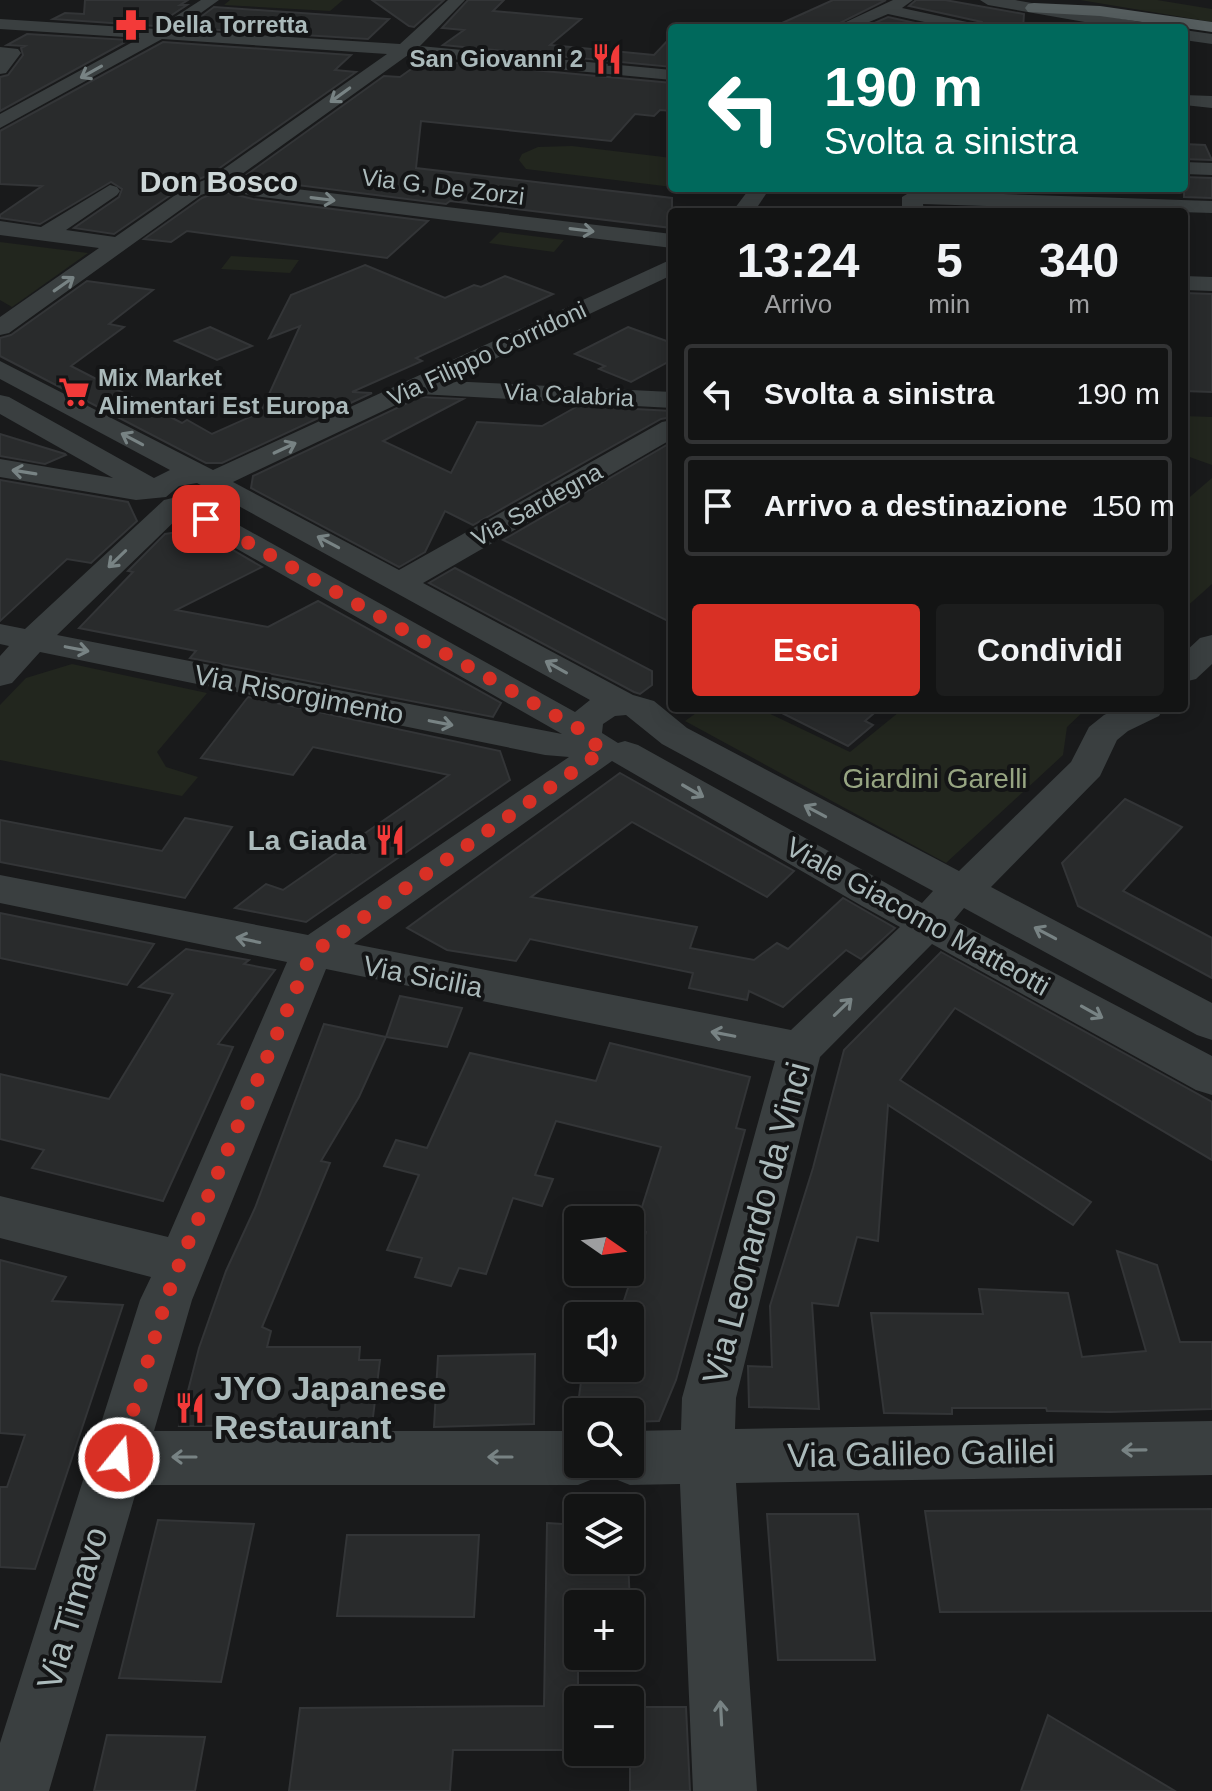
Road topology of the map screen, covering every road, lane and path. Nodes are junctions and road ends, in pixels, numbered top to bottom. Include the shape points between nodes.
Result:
1 (211, 0) edge
2 (457, 0) edge
3 (905, 0) edge
4 (988, 0) edge
5 (887, 9) junction
6 (1060, 14) edge
7 (1001, 17) edge
8 (0, 24) edge
9 (851, 24) edge
10 (1088, 24) edge
11 (1121, 24) edge
12 (1212, 26) edge
13 (159, 34) junction
14 (1188, 36) edge
15 (1212, 39) edge
16 (404, 50) junction
17 (0, 52) edge
18 (0, 69) edge
19 (668, 75) edge
20 (14, 90) dead end
21 (53, 93) junction
22 (1188, 100) edge
23 (1212, 102) edge
24 (0, 122) edge
25 (1188, 168) edge
26 (1212, 169) edge
27 (219, 181) junction
28 (110, 191) dead end
29 (1212, 207) edge
30 (913, 208) edge
31 (1155, 208) edge
32 (0, 228) edge
33 (45, 234) junction
34 (666, 240) edge
35 (121, 244) junction
36 (668, 266) edge
37 (1188, 283) edge
38 (1212, 284) edge
39 (0, 328) edge
40 (0, 369) edge
41 (417, 387) junction
42 (668, 400) edge
43 (0, 403) edge
44 (668, 430) edge
45 (106, 463) junction
46 (0, 468) edge
47 (73, 480) junction
48 (211, 480) junction
49 (169, 499) junction
50 (401, 582) junction
51 (16, 638) edge
52 (1212, 645) edge
53 (1188, 668) edge
54 (0, 676) edge
55 (652, 712) edge
56 (1139, 712) edge
57 (602, 745) junction
58 (0, 889) edge
59 (944, 905) junction
60 (311, 954) junction
61 (1212, 1023) edge
62 (800, 1049) junction
63 (1212, 1077) edge
64 (0, 1217) edge
65 (180, 1262) junction
66 (1212, 1448) edge
67 (707, 1457) junction
68 (119, 1458) junction
69 (564, 1458) edge
70 (644, 1458) edge
71 (13, 1781) edge
72 (725, 1791) edge

1 - 13 street
2 - 16 street
3 - 5 street
4 - 7 street
5 - 7 street
5 - 9 street
6 - 7 main road
6 - 10 street
6 - 11 street
6 - 12 main road via 1100,11
8 - 13 street
13 - 16 street
13 -> 21 street
14 - 15 street
16 - 19 street
16 -> 27 street
17 - 18 street via 12,53
20 - 21 street
21 - 24 street
22 - 23 street
25 - 26 street
27 -> 34 street, Via G. De Zorzi via 253,190
27 - 35 street via 194,191
28 - 33 street
29 - 31 street
30 - 31 street via 912,197
32 - 33 street
33 - 35 street
39 -> 35 street
36 - 41 street, Via Filippo Corridoni
37 - 38 street
48 -> 40 street, Viale Giacomo Matteotti
41 - 42 street, Via Calabria
48 -> 41 street, Via Filippo Corridoni
43 - 45 street, Viale Giacomo Matteotti
44 - 50 street, Via Sardegna
45 - 47 street
45 - 49 street, Viale Giacomo Matteotti
47 -> 46 street
47 - 49 street
48 - 49 street, Via Filippo Corridoni via 216,494 206,501
50 -> 48 street, Viale Giacomo Matteotti
49 -> 51 street
49 - 57 street, Viale Giacomo Matteotti
55 -> 50 street, Viale Giacomo Matteotti
51 - 54 street
51 -> 57 street, Via Risorgimento via 545,744
52 - 53 street
55 - 57 street via 658,735 653,742
55 - 57 street via 598,710 584,723
59 -> 55 street, Viale Giacomo Matteotti
56 - 59 street, Via Leonardo da Vinci via 1102,735 1076,780
57 -> 59 street, Viale Giacomo Matteotti
57 - 60 street
60 -> 58 street, Via Sicilia
61 -> 59 street, Viale Giacomo Matteotti
62 -> 59 street, Via Leonardo da Vinci
59 -> 63 street, Viale Giacomo Matteotti
62 -> 60 street, Via Sicilia
60 - 65 street, Via Timavo
62 - 67 street, Via Leonardo da Vinci via 709,1398
64 - 65 street
65 - 68 street, Via Timavo
66 -> 67 street, Via Galileo Galilei
67 - 70 street, Via Galileo Galilei
72 -> 67 street, Via Leonardo da Vinci
69 -> 68 street
68 - 71 street, Via Timavo

